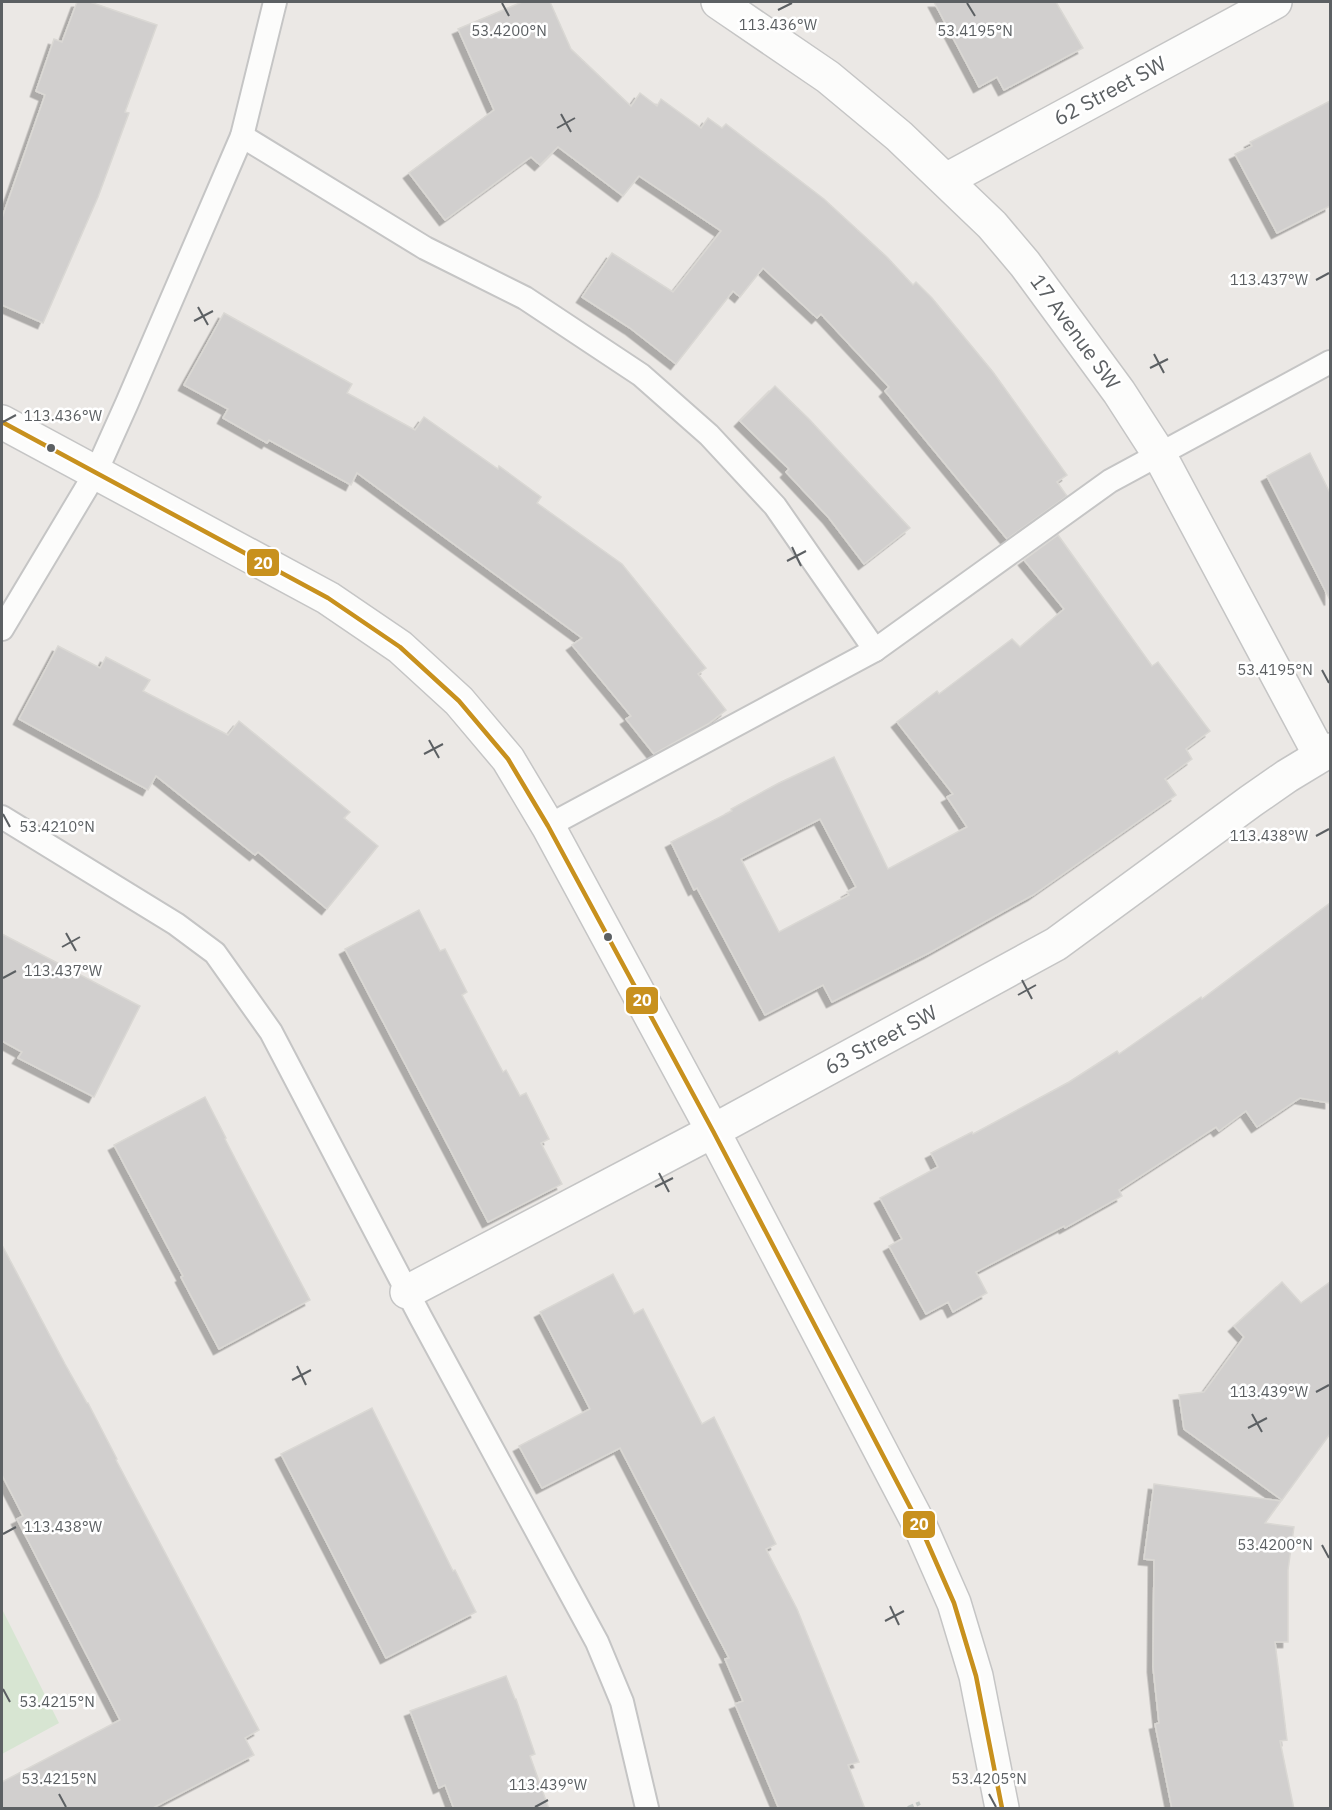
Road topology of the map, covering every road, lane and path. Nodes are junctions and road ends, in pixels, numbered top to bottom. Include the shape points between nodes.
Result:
1 (275, 2) edge
2 (718, 2) edge
3 (1275, 2) edge
4 (242, 135) junction
5 (946, 180) junction
6 (1330, 362) edge
7 (2, 422) edge
8 (1159, 454) junction
9 (96, 472) junction
10 (2, 629) edge
11 (875, 651) junction
12 (1325, 752) edge
13 (2, 817) edge
14 (548, 826) junction
15 (713, 1131) junction
16 (407, 1292) junction
17 (920, 1803) dead end
18 (647, 1809) edge
19 (908, 1809) edge
20 (1002, 1809) edge

1 - 4 lane
2 - 5 street, 17 Avenue SW via 828,77
3 - 5 street, 62 Street SW
4 - 9 lane
4 - 11 lane via 425,248 525,298 641,375 710,435 776,506
5 - 8 street, 17 Avenue SW via 992,225 1024,264 1113,383
6 - 8 lane
7 - 9 street
8 - 11 lane via 1110,481
8 - 12 street, 17 Avenue SW
9 - 10 lane
9 - 14 street via 328,598 400,647 459,701 508,759
11 - 14 lane
12 - 15 street, 63 Street SW via 1251,801 1056,944
13 - 16 lane via 176,924 215,953 271,1032
14 - 15 street
15 - 16 street, 63 Street SW
15 - 20 street via 884,1455 954,1603 976,1676
16 - 18 lane via 597,1642 622,1702
17 - 19 path

